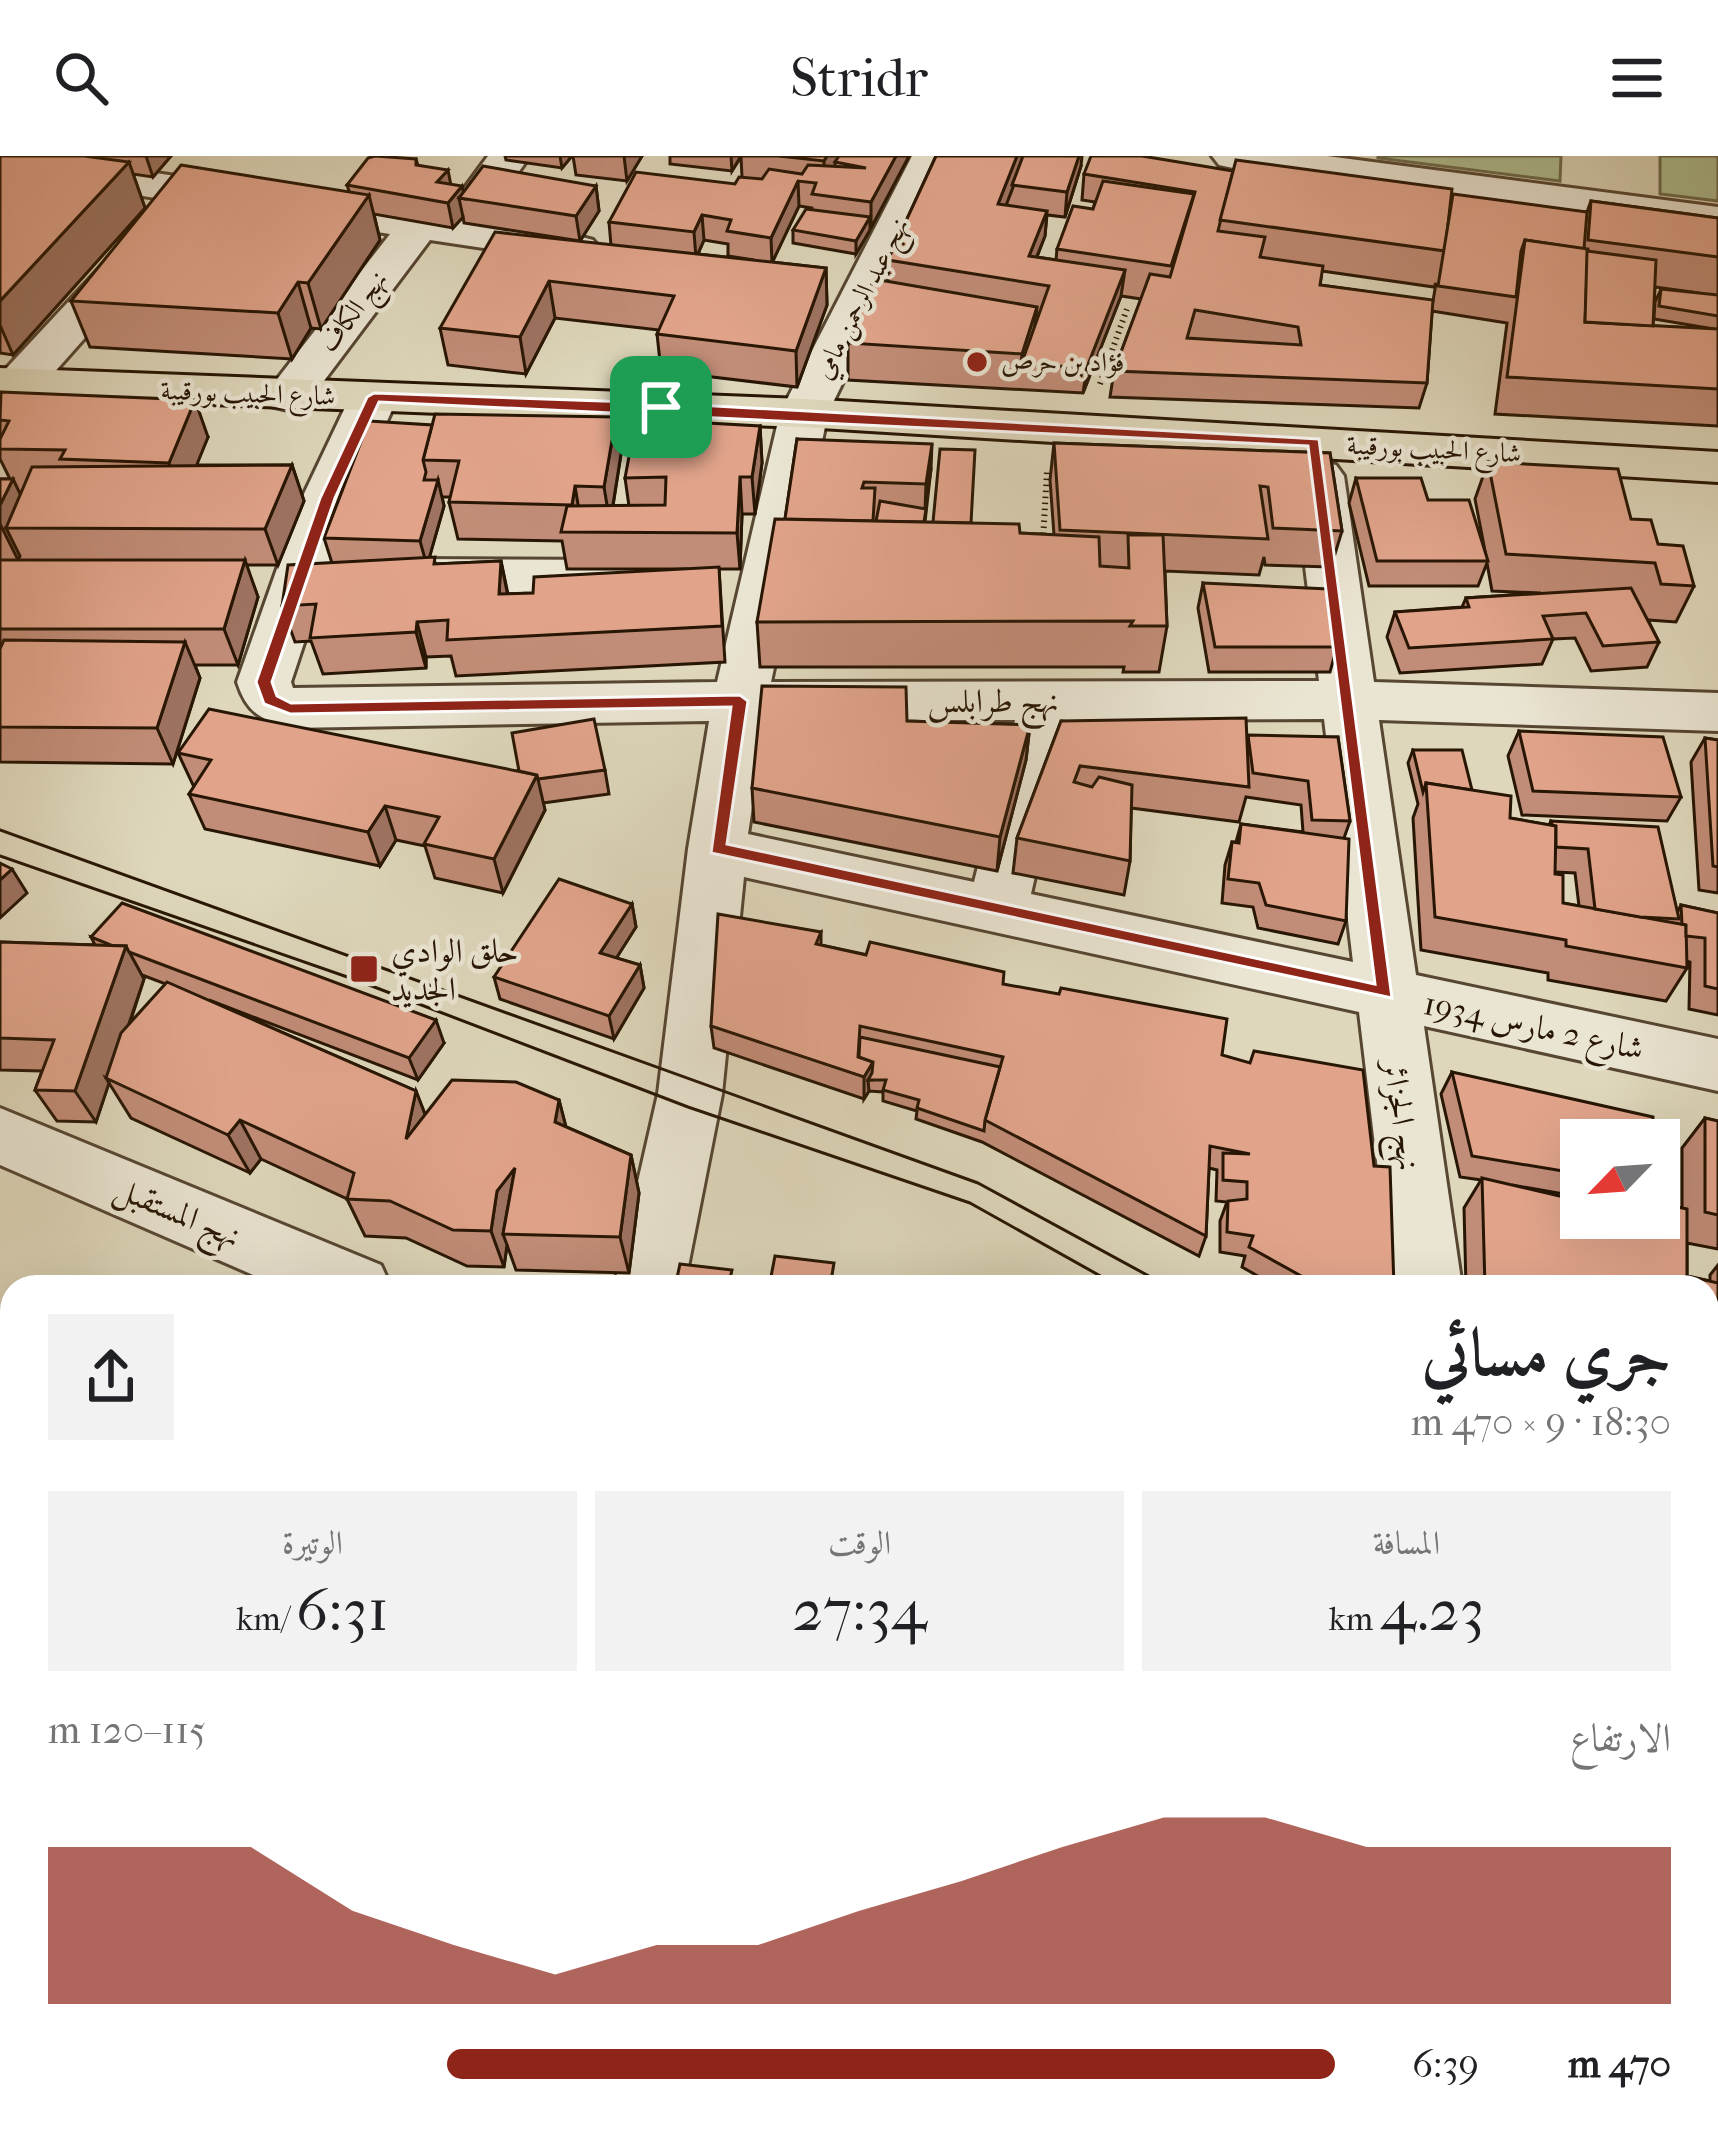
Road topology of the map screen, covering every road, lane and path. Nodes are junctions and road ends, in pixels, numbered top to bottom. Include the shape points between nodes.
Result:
1 (508, 156) edge
2 (932, 156) edge
3 (1233, 156) edge
4 (1296, 160) edge
5 (4, 162) edge
6 (193, 191) junction
7 (1718, 220) edge
8 (437, 228) junction
9 (614, 255) edge
10 (819, 286) edge
11 (885, 296) junction
12 (1129, 305) edge
13 (10, 383) edge
14 (288, 396) junction
15 (374, 397) junction
16 (804, 412) junction
17 (1066, 429) junction
18 (1314, 442) junction
19 (1718, 467) edge
20 (830, 556) edge
21 (1042, 556) edge
22 (732, 571) junction
23 (318, 576) junction
24 (1047, 700) junction
25 (1346, 700) junction
26 (740, 701) junction
27 (1718, 712) edge
28 (718, 848) junction
29 (997, 909) junction
30 (1386, 993) junction
31 (1718, 1065) edge
32 (0, 1136) edge
33 (328, 1275) edge
34 (652, 1275) edge
35 (1425, 1275) edge

1 - 8 street, نهج الكاف
2 - 11 street, نهج عبد الرحمن مامي
3 - 4 street
4 - 7 street via 1600,187
5 - 6 street
6 - 8 street
6 - 13 street
8 - 9 street
8 - 14 street, نهج الكاف
10 - 11 street
11 - 16 street, نهج عبد الرحمن مامي
12 - 17 path
13 - 14 main road, شارع الحبيب بورقيبة
14 - 15 main road, شارع الحبيب بورقيبة
15 - 16 main road, شارع الحبيب بورقيبة
15 - 23 street via 327,498
16 - 17 main road, شارع الحبيب بورقيبة
16 - 22 street, نهج عبد الرحمن مامي
17 - 18 main road, شارع الحبيب بورقيبة
17 - 21 path
18 - 19 main road, شارع الحبيب بورقيبة
18 - 25 street, نهج الجزائر
20 - 22 street
22 - 23 street
22 - 26 street, نهج عبد الرحمن مامي
23 - 26 street, نهج طرابلس via 264,682 270,700 290,709
24 - 25 street, نهج طرابلس
24 - 26 street, نهج طرابلس
24 - 29 street
25 - 27 street, نهج طرابلس
25 - 30 street, نهج الجزائر
26 - 28 street, نهج عبد الرحمن مامي
28 - 29 street, شارع 2 مارس 1934
28 - 34 street, نهج عبد الرحمن مامي via 690,1094
29 - 30 street, شارع 2 مارس 1934
30 - 31 street, شارع 2 مارس 1934
30 - 35 street, نهج الجزائر
32 - 33 street, نهج المستقبل

